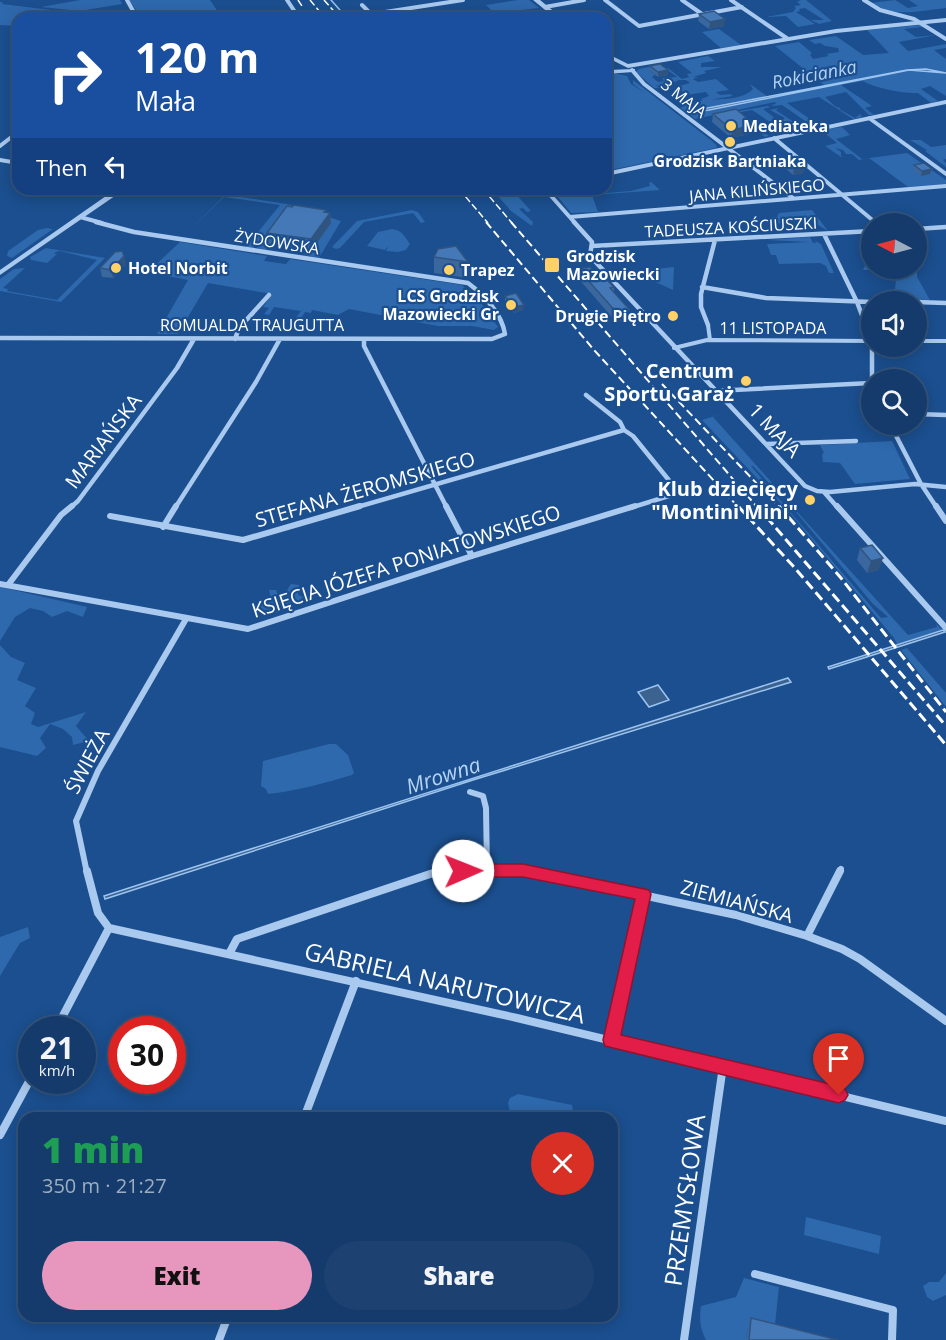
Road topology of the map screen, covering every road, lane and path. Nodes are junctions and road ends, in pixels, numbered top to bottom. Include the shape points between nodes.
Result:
1 (463, 0) edge
2 (536, 0) edge
3 (584, 0) edge
4 (605, 0) edge
5 (682, 0) edge
6 (731, 0) edge
7 (865, 0) edge
8 (873, 0) edge
9 (362, 5) dead end
10 (545, 7) junction
11 (742, 7) junction
12 (370, 12) edge
13 (385, 12) edge
14 (551, 12) edge
15 (702, 14) junction
16 (946, 20) edge
17 (922, 23) junction
18 (788, 39) junction
19 (946, 39) edge
20 (612, 59) edge
21 (626, 69) junction
22 (612, 70) edge
23 (644, 84) junction
24 (946, 102) edge
25 (869, 118) junction
26 (12, 137) edge
27 (774, 138) junction
28 (0, 146) edge
29 (727, 148) junction
30 (612, 173) edge
31 (946, 174) edge
32 (946, 186) edge
33 (111, 195) edge
34 (550, 195) edge
35 (842, 195) junction
36 (793, 199) junction
37 (864, 213) edge
38 (80, 217) junction
39 (570, 217) junction
40 (946, 227) edge
41 (927, 228) edge
42 (861, 232) edge
43 (824, 234) junction
44 (715, 240) junction
45 (592, 246) junction
46 (0, 273) edge
47 (702, 287) junction
48 (269, 295) dead end
49 (856, 302) junction
50 (861, 302) edge
51 (927, 302) edge
52 (946, 303) edge
53 (861, 315) edge
54 (708, 325) joint
55 (503, 336) joint
56 (0, 338) edge
57 (194, 339) junction
58 (235, 339) junction
59 (280, 339) junction
60 (364, 339) junction
61 (710, 340) junction
62 (927, 341) edge
63 (946, 341) edge
64 (861, 342) edge
65 (674, 348) junction
66 (861, 384) edge
67 (714, 391) junction
68 (586, 395) dead end
69 (927, 414) edge
70 (946, 415) edge
71 (624, 430) junction
72 (896, 435) edge
73 (856, 441) dead end
74 (766, 444) junction
75 (435, 484) junction
76 (921, 484) junction
77 (946, 487) edge
78 (824, 492) junction
79 (110, 516) dead end
80 (946, 521) edge
81 (163, 527) junction
82 (472, 556) junction
83 (0, 584) edge
84 (8, 585) junction
85 (186, 619) junction
86 (945, 627) edge
87 (470, 792) dead end
88 (841, 869) dead end
89 (487, 870) junction
90 (644, 894) junction
91 (109, 928) junction
92 (807, 936) junction
93 (229, 954) junction
94 (356, 981) junction
95 (63, 1016) edge
96 (946, 1021) edge
97 (611, 1040) junction
98 (723, 1066) junction
99 (22, 1094) edge
100 (306, 1112) edge
101 (946, 1121) edge
102 (0, 1135) edge
103 (755, 1274) dead end
104 (226, 1322) edge
105 (219, 1340) edge
106 (684, 1340) edge
107 (891, 1340) edge

1 - 13 street
2 - 10 street
3 - 10 street
4 - 15 street via 639,26
5 - 15 street
6 - 11 street
7 - 8 street
7 - 17 street via 878,10
9 - 12 street
10 - 14 street
11 - 15 street
11 - 18 street
16 - 17 street
17 - 18 street
17 - 19 street
18 - 21 street
20 - 21 street, 3 MAJA
21 - 22 street
21 - 23 street, 3 MAJA
21 - 23 street, 3 MAJA
23 - 29 street, 3 MAJA
24 - 25 street
25 - 27 street
25 - 31 street
26 - 28 street
27 - 29 street
27 - 35 street
29 - 30 street
29 - 36 street, 3 MAJA
32 - 35 street, JANA KILIŃSKIEGO
33 - 38 street
34 - 39 street, 1 MAJA
35 - 36 street, JANA KILIŃSKIEGO
35 - 37 street
36 - 39 street, JANA KILIŃSKIEGO
38 - 46 street
38 - 55 street, ŻYDOWSKA via 134,232 471,285 504,326
39 - 45 street, 1 MAJA
40 - 41 street
42 - 43 street, TADEUSZA KOŚCIUSZKI
43 - 44 street, TADEUSZA KOŚCIUSZKI
43 - 49 street
44 - 45 street, TADEUSZA KOŚCIUSZKI
44 - 47 street
45 - 65 street, 1 MAJA via 590,255
47 - 49 street via 766,298
47 - 54 street via 700,303
48 - 58 street via 239,328
49 - 50 street
49 - 53 street
51 - 52 street
54 - 61 street
55 - 60 street, ROMUALDA TRAUGUTTA
56 - 57 street, ROMUALDA TRAUGUTTA
57 - 58 street, ROMUALDA TRAUGUTTA
57 - 84 street, MARIAŃSKA via 177,368 78,501 61,515
58 - 59 street, ROMUALDA TRAUGUTTA
59 - 60 street, ROMUALDA TRAUGUTTA
59 - 81 street
60 - 75 street via 364,346
61 - 64 street, 11 LISTOPADA
61 - 65 street, 11 LISTOPADA
62 - 63 street
65 - 67 street, 1 MAJA
66 - 67 street
67 - 74 street, 1 MAJA
68 - 71 street via 620,422
69 - 70 street
71 - 75 street, STEFANA ŻEROMSKIEGO
71 - 82 street, KSIĘCIA JÓZEFA PONIATOWSKIEGO via 633,436 675,491 668,497
72 - 76 street
73 - 74 street
74 - 78 street, 1 MAJA via 801,483
75 - 81 street, STEFANA ŻEROMSKIEGO via 243,540
75 - 82 street
76 - 77 street
76 - 78 street
76 - 80 street
78 - 86 street, 1 MAJA
79 - 81 street, STEFANA ŻEROMSKIEGO
82 - 85 street, KSIĘCIA JÓZEFA PONIATOWSKIEGO via 253,628
83 - 84 street, KSIĘCIA JÓZEFA PONIATOWSKIEGO
84 - 85 street, KSIĘCIA JÓZEFA PONIATOWSKIEGO
85 - 91 street, ŚWIEŻA via 98,771 76,821 98,913
87 - 89 street via 483,796 486,808
88 - 92 street
89 - 90 street, ZIEMIAŃSKA via 523,870
89 - 93 street, ZIEMIAŃSKA via 440,871 237,939
90 - 92 street, ZIEMIAŃSKA
90 - 97 street
91 - 93 street, GABRIELA NARUTOWICZA
91 - 95 street
92 - 96 street, ZIEMIAŃSKA via 860,959
93 - 94 street, GABRIELA NARUTOWICZA
94 - 97 street, GABRIELA NARUTOWICZA
94 - 100 street
97 - 98 street, GABRIELA NARUTOWICZA
98 - 101 street, GABRIELA NARUTOWICZA
98 - 106 street, PRZEMYSŁOWA
99 - 102 street
103 - 107 street via 893,1310
104 - 105 street

